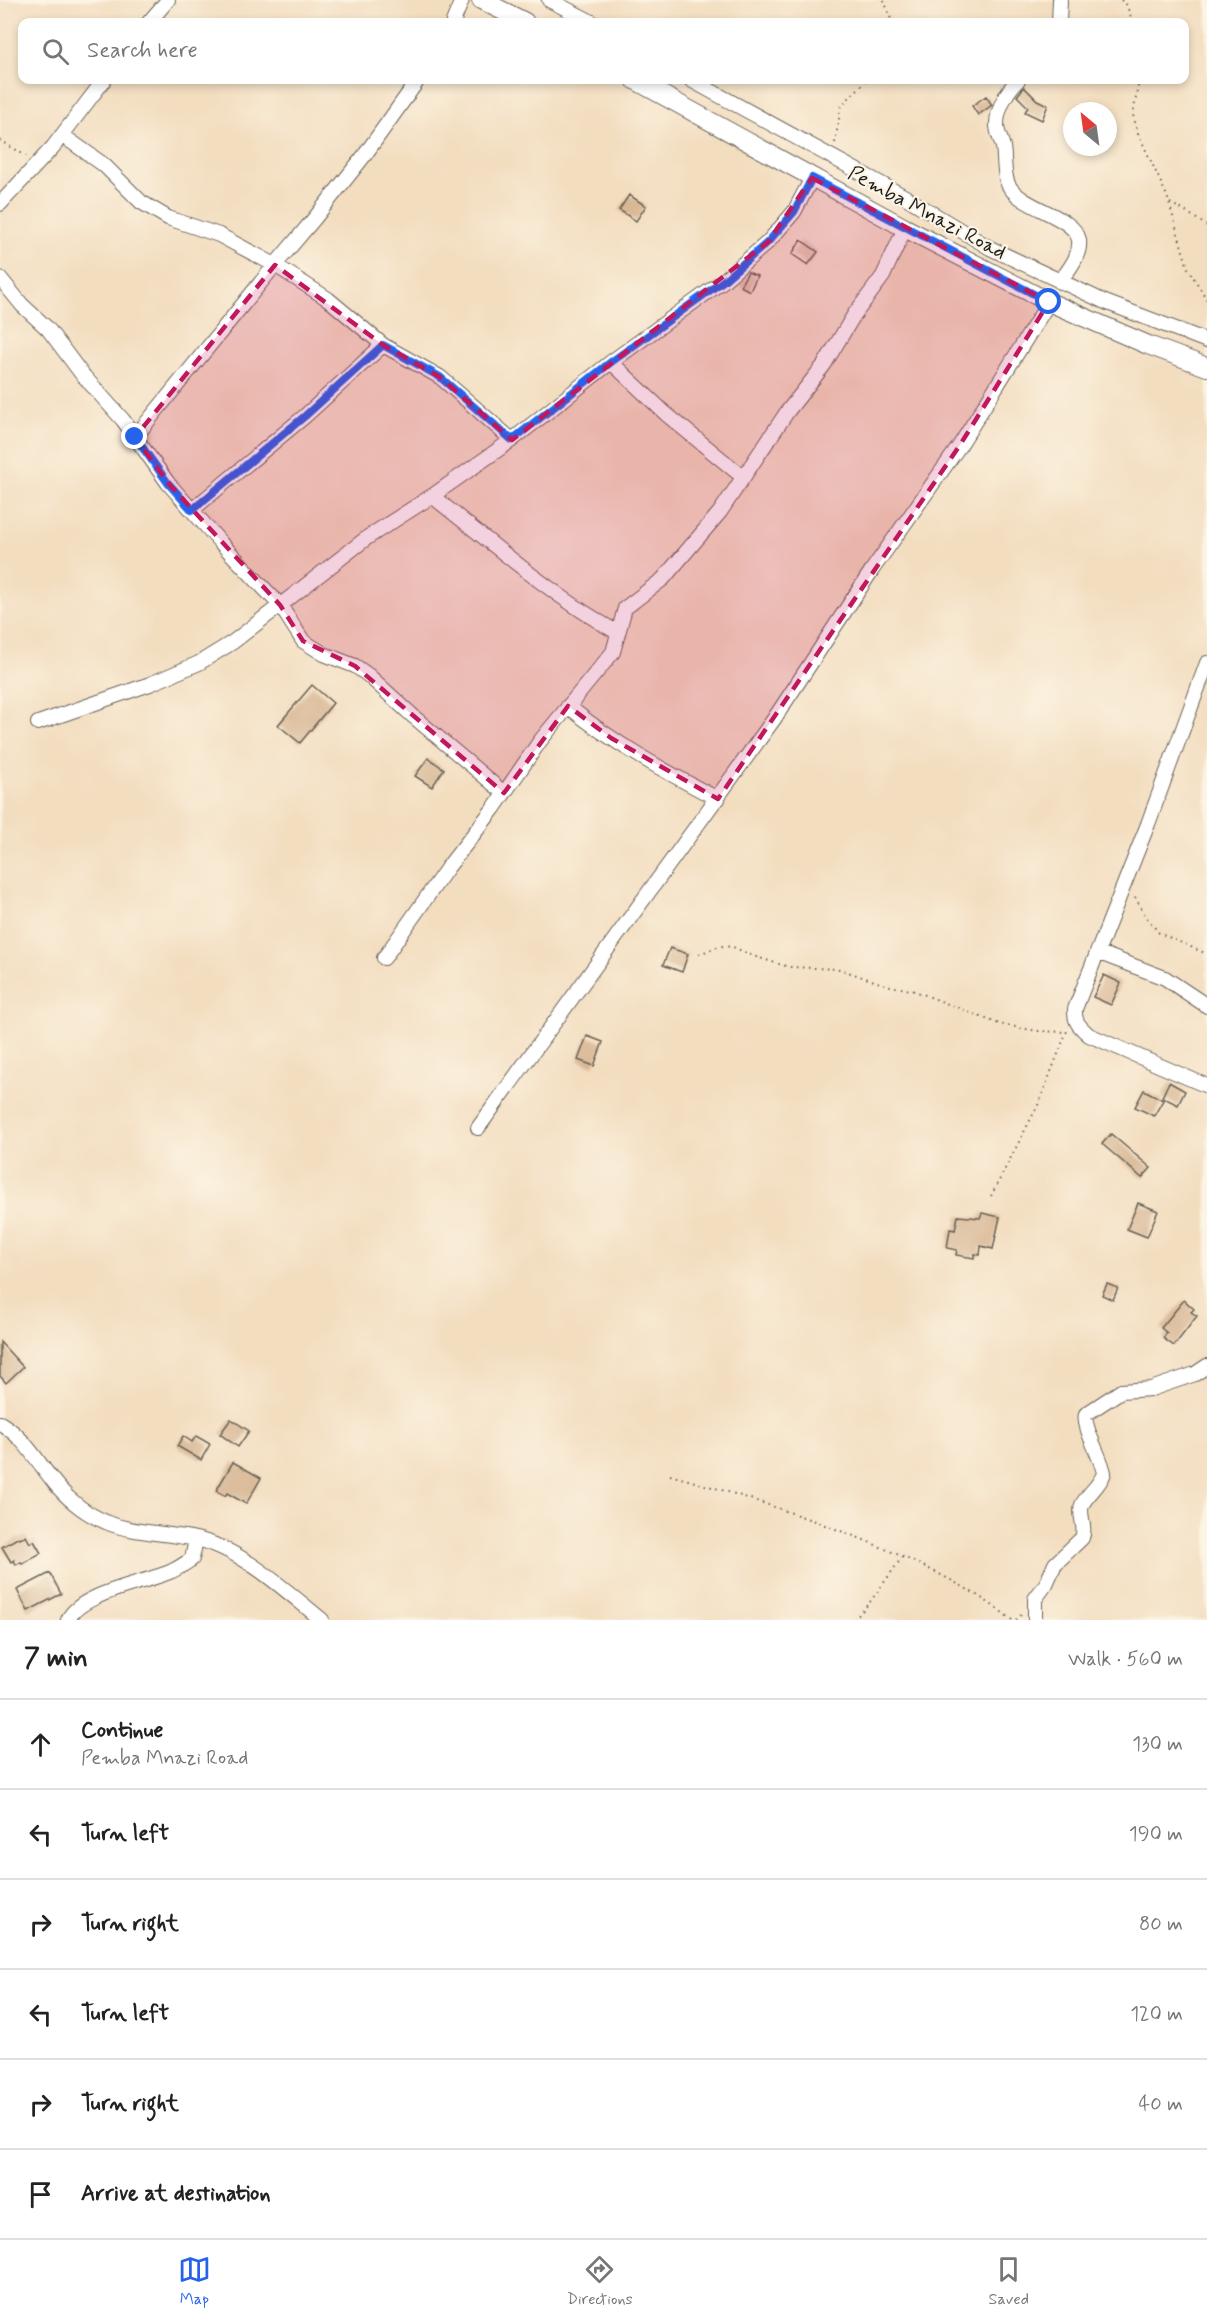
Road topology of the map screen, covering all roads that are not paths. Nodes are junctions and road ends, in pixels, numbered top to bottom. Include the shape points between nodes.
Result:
1 (168, 0) edge
2 (462, 0) edge
3 (481, 0) edge
4 (549, 0) edge
5 (1060, 0) edge
6 (152, 18) edge
7 (455, 18) edge
8 (517, 18) edge
9 (584, 18) edge
10 (1059, 18) edge
11 (101, 84) edge
12 (415, 84) edge
13 (642, 84) edge
14 (698, 84) edge
15 (1014, 84) edge
16 (62, 135) junction
17 (812, 178) junction
18 (0, 204) edge
19 (905, 228) junction
20 (275, 265) junction
21 (0, 278) edge
22 (1060, 282) junction
23 (1049, 302) junction
24 (1207, 341) edge
25 (383, 345) junction
26 (611, 362) junction
27 (1207, 367) edge
28 (135, 437) junction
29 (512, 440) junction
30 (743, 477) junction
31 (432, 496) junction
32 (192, 510) junction
33 (280, 605) junction
34 (618, 633) junction
35 (1207, 663) edge
36 (568, 706) junction
37 (38, 723) dead end
38 (504, 793) junction
39 (718, 799) junction
40 (1097, 952) junction
41 (384, 958) dead end
42 (1207, 1006) edge
43 (1207, 1086) edge
44 (478, 1128) dead end
45 (1207, 1366) edge
46 (0, 1423) edge
47 (196, 1539) junction
48 (68, 1620) edge
49 (322, 1620) edge
50 (1035, 1620) edge

1 - 6 street
2 - 7 street
3 - 8 main road
4 - 9 street
5 - 10 street
11 - 16 street
12 - 20 street via 357,165
13 - 17 main road, Pemba Mnazi Road
14 - 22 street via 990,248
15 - 22 street via 997,123 1008,184 1039,210 1064,222 1079,238 1076,257
16 - 18 street
16 - 20 street via 104,165 141,202 168,218 219,235
17 - 19 main road, Pemba Mnazi Road
17 - 26 street via 794,212 768,242 723,281
19 - 23 main road, Pemba Mnazi Road
19 - 30 street via 883,276
20 - 25 street via 328,299
20 - 28 street
21 - 28 street via 48,329
22 - 24 street
23 - 27 main road, Pemba Mnazi Road
23 - 39 street via 960,445
25 - 29 street via 440,377
25 - 32 street
26 - 29 street
26 - 30 street via 666,414
28 - 32 street
29 - 31 street
30 - 34 street via 720,512 663,579 625,608
31 - 33 street via 368,537
31 - 34 street via 529,574
32 - 33 street
33 - 37 street via 199,663
33 - 38 street via 311,648 362,670
34 - 36 street via 613,652
35 - 40 street
36 - 38 street
36 - 39 street via 611,738
38 - 41 street
39 - 44 street
40 - 42 street via 1165,978
40 - 43 street via 1075,1009 1078,1026 1089,1035
45 - 50 street via 1151,1389 1121,1391 1086,1414 1085,1424 1104,1473 1081,1508 1082,1538 1054,1564 1047,1584 1035,1599
46 - 47 street via 18,1436 59,1488 107,1523
47 - 48 street via 192,1559 172,1571 96,1597 78,1607
47 - 49 street via 259,1570

